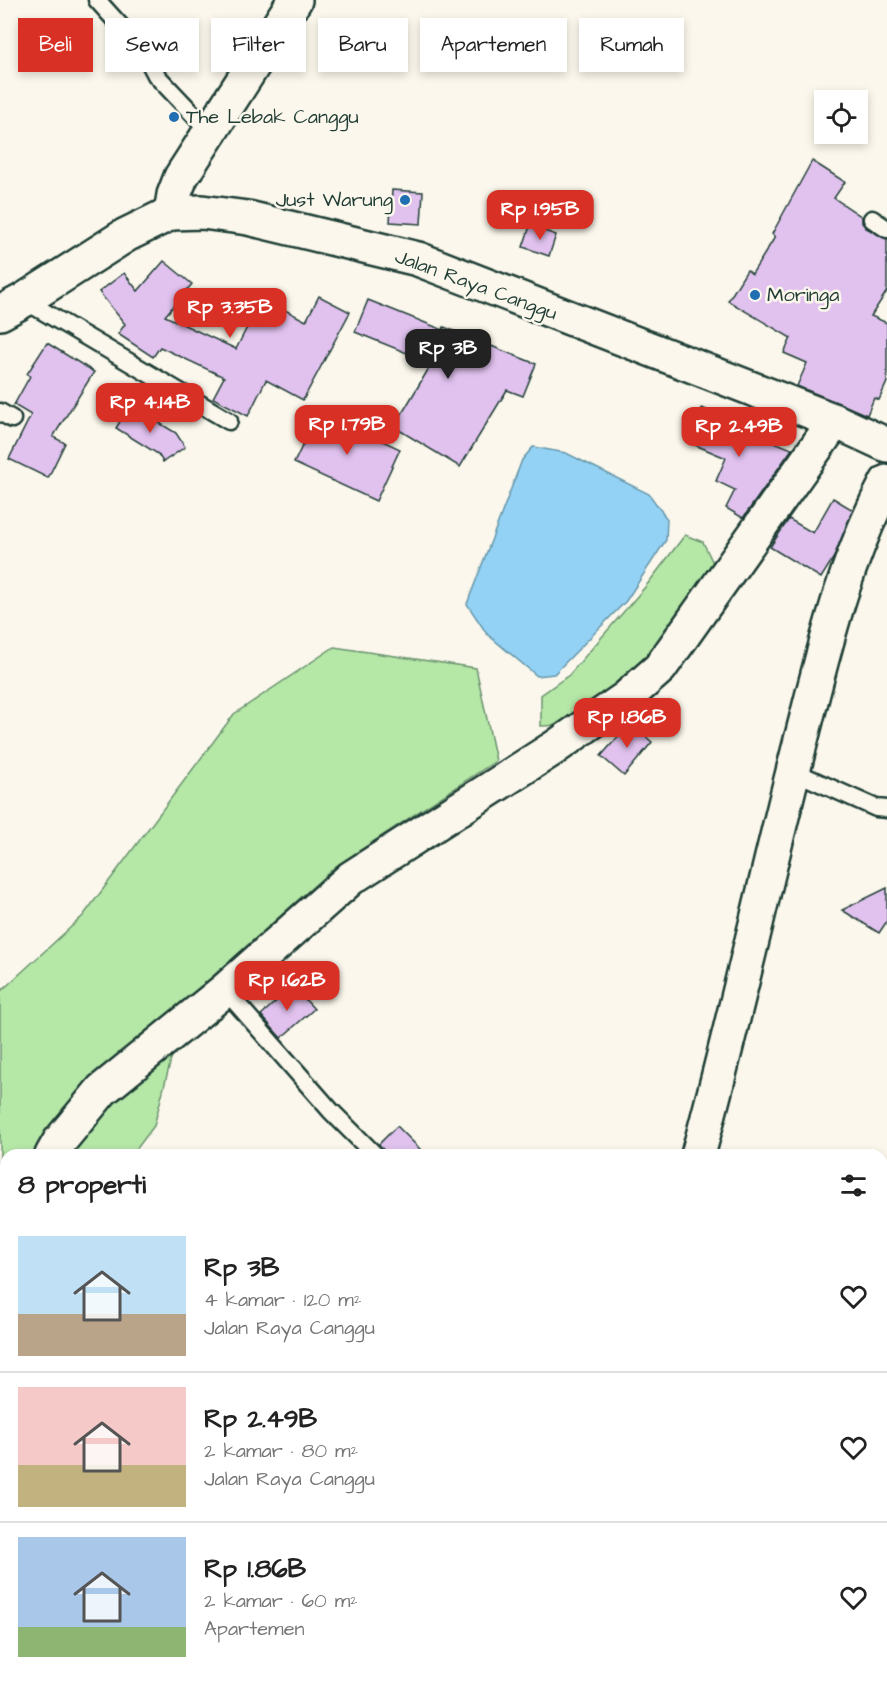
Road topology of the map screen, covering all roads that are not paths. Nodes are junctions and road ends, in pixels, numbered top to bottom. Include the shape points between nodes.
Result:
1 (96, 0) edge
2 (294, 0) edge
3 (210, 132) junction
4 (171, 213) junction
5 (872, 219) dead end
6 (887, 229) edge
7 (12, 307) edge
8 (229, 421) dead end
9 (834, 421) junction
10 (887, 444) edge
11 (887, 482) edge
12 (793, 771) junction
13 (887, 809) edge
14 (225, 990) junction
15 (55, 1149) edge
16 (369, 1149) edge
17 (700, 1149) edge

1 - 3 lane via 144,52 156,75
2 - 3 street
3 - 4 street via 181,177
4 - 7 street, Jalan Raya Canggu via 126,235
4 - 9 street, Jalan Raya Canggu via 202,212 248,218 418,259
5 - 6 lane
7 - 8 lane
9 - 10 street, Jalan Raya Canggu
9 - 14 street via 660,668 626,698 554,748 351,878
11 - 12 street via 834,611
12 - 13 lane via 876,808
12 - 17 street
14 - 15 street via 102,1090
14 - 16 lane via 330,1111

